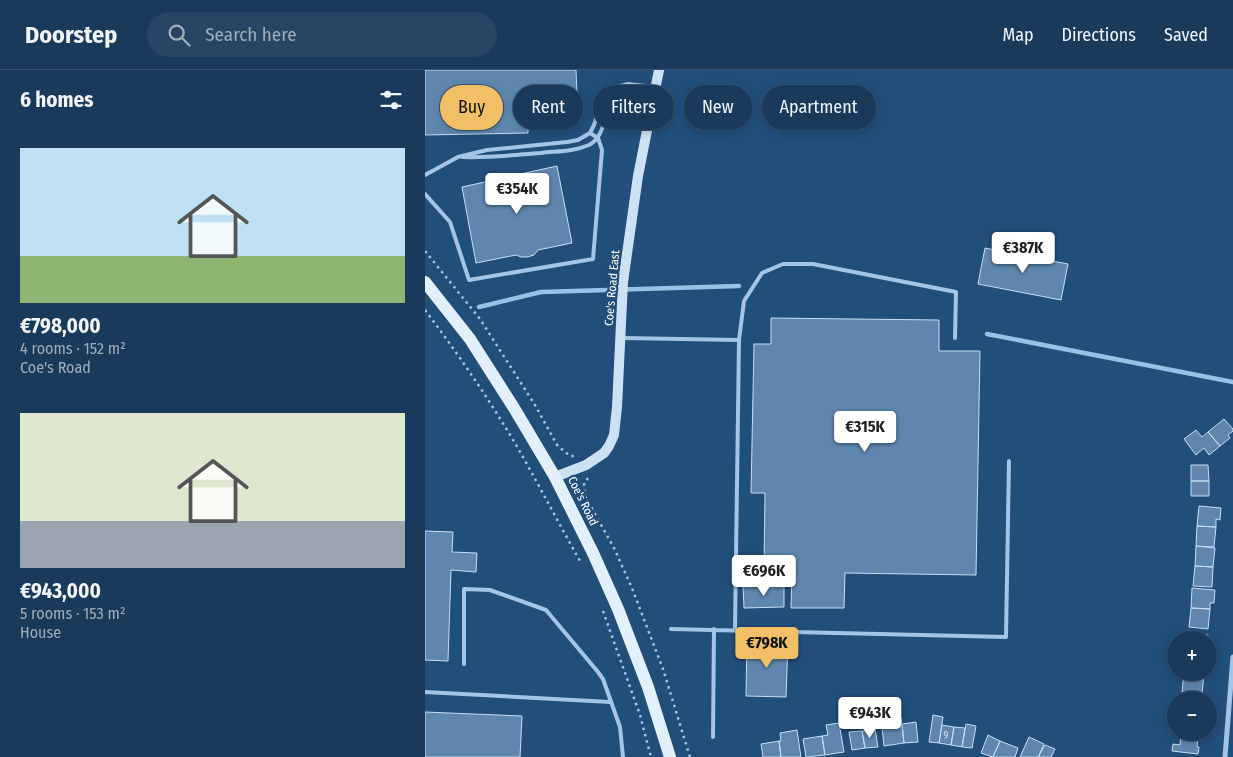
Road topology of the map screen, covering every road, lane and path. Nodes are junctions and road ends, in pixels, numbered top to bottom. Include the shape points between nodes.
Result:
1 (659, 70) edge
2 (656, 85) edge
3 (593, 129) edge
4 (601, 130) edge
5 (647, 130) edge
6 (591, 133) junction
7 (598, 138) junction
8 (458, 157) junction
9 (425, 175) edge
10 (425, 194) edge
11 (425, 282) edge
12 (425, 310) edge
13 (620, 338) junction
14 (955, 338) dead end
15 (739, 340) junction
16 (1009, 461) dead end
17 (555, 478) junction
18 (583, 566) dead end
19 (602, 608) dead end
20 (671, 628) dead end
21 (714, 629) junction
22 (735, 629) junction
23 (1233, 657) edge
24 (464, 664) dead end
25 (425, 692) edge
26 (610, 702) junction
27 (713, 737) dead end
28 (623, 757) edge
29 (651, 757) edge
30 (669, 757) edge
31 (1225, 757) edge

1 - 2 street, Coe's Road East
3 - 6 lane
4 - 7 lane
5 - 13 street, Coe's Road East via 623,282
6 - 7 lane
6 - 8 lane via 567,142 487,150
7 - 8 lane via 591,144 568,151 487,158
7 - 10 lane via 602,150 593,259 469,280 450,222
8 - 9 lane
11 - 17 main road, Coe's Road via 470,339
12 - 18 path via 518,449
13 - 15 lane
13 - 17 street, Coe's Road East via 617,407 614,435 609,446 586,465
14 - 15 lane via 956,292 813,264 783,264 762,273 744,301
15 - 22 lane
16 - 22 lane via 1007,637
17 - 30 main road, Coe's Road via 618,608 648,687
19 - 29 path via 640,715
20 - 21 lane
21 - 22 lane
21 - 27 lane
23 - 31 street
24 - 26 lane via 464,589 490,590 547,610 603,679
25 - 26 lane
26 - 28 lane via 620,727

